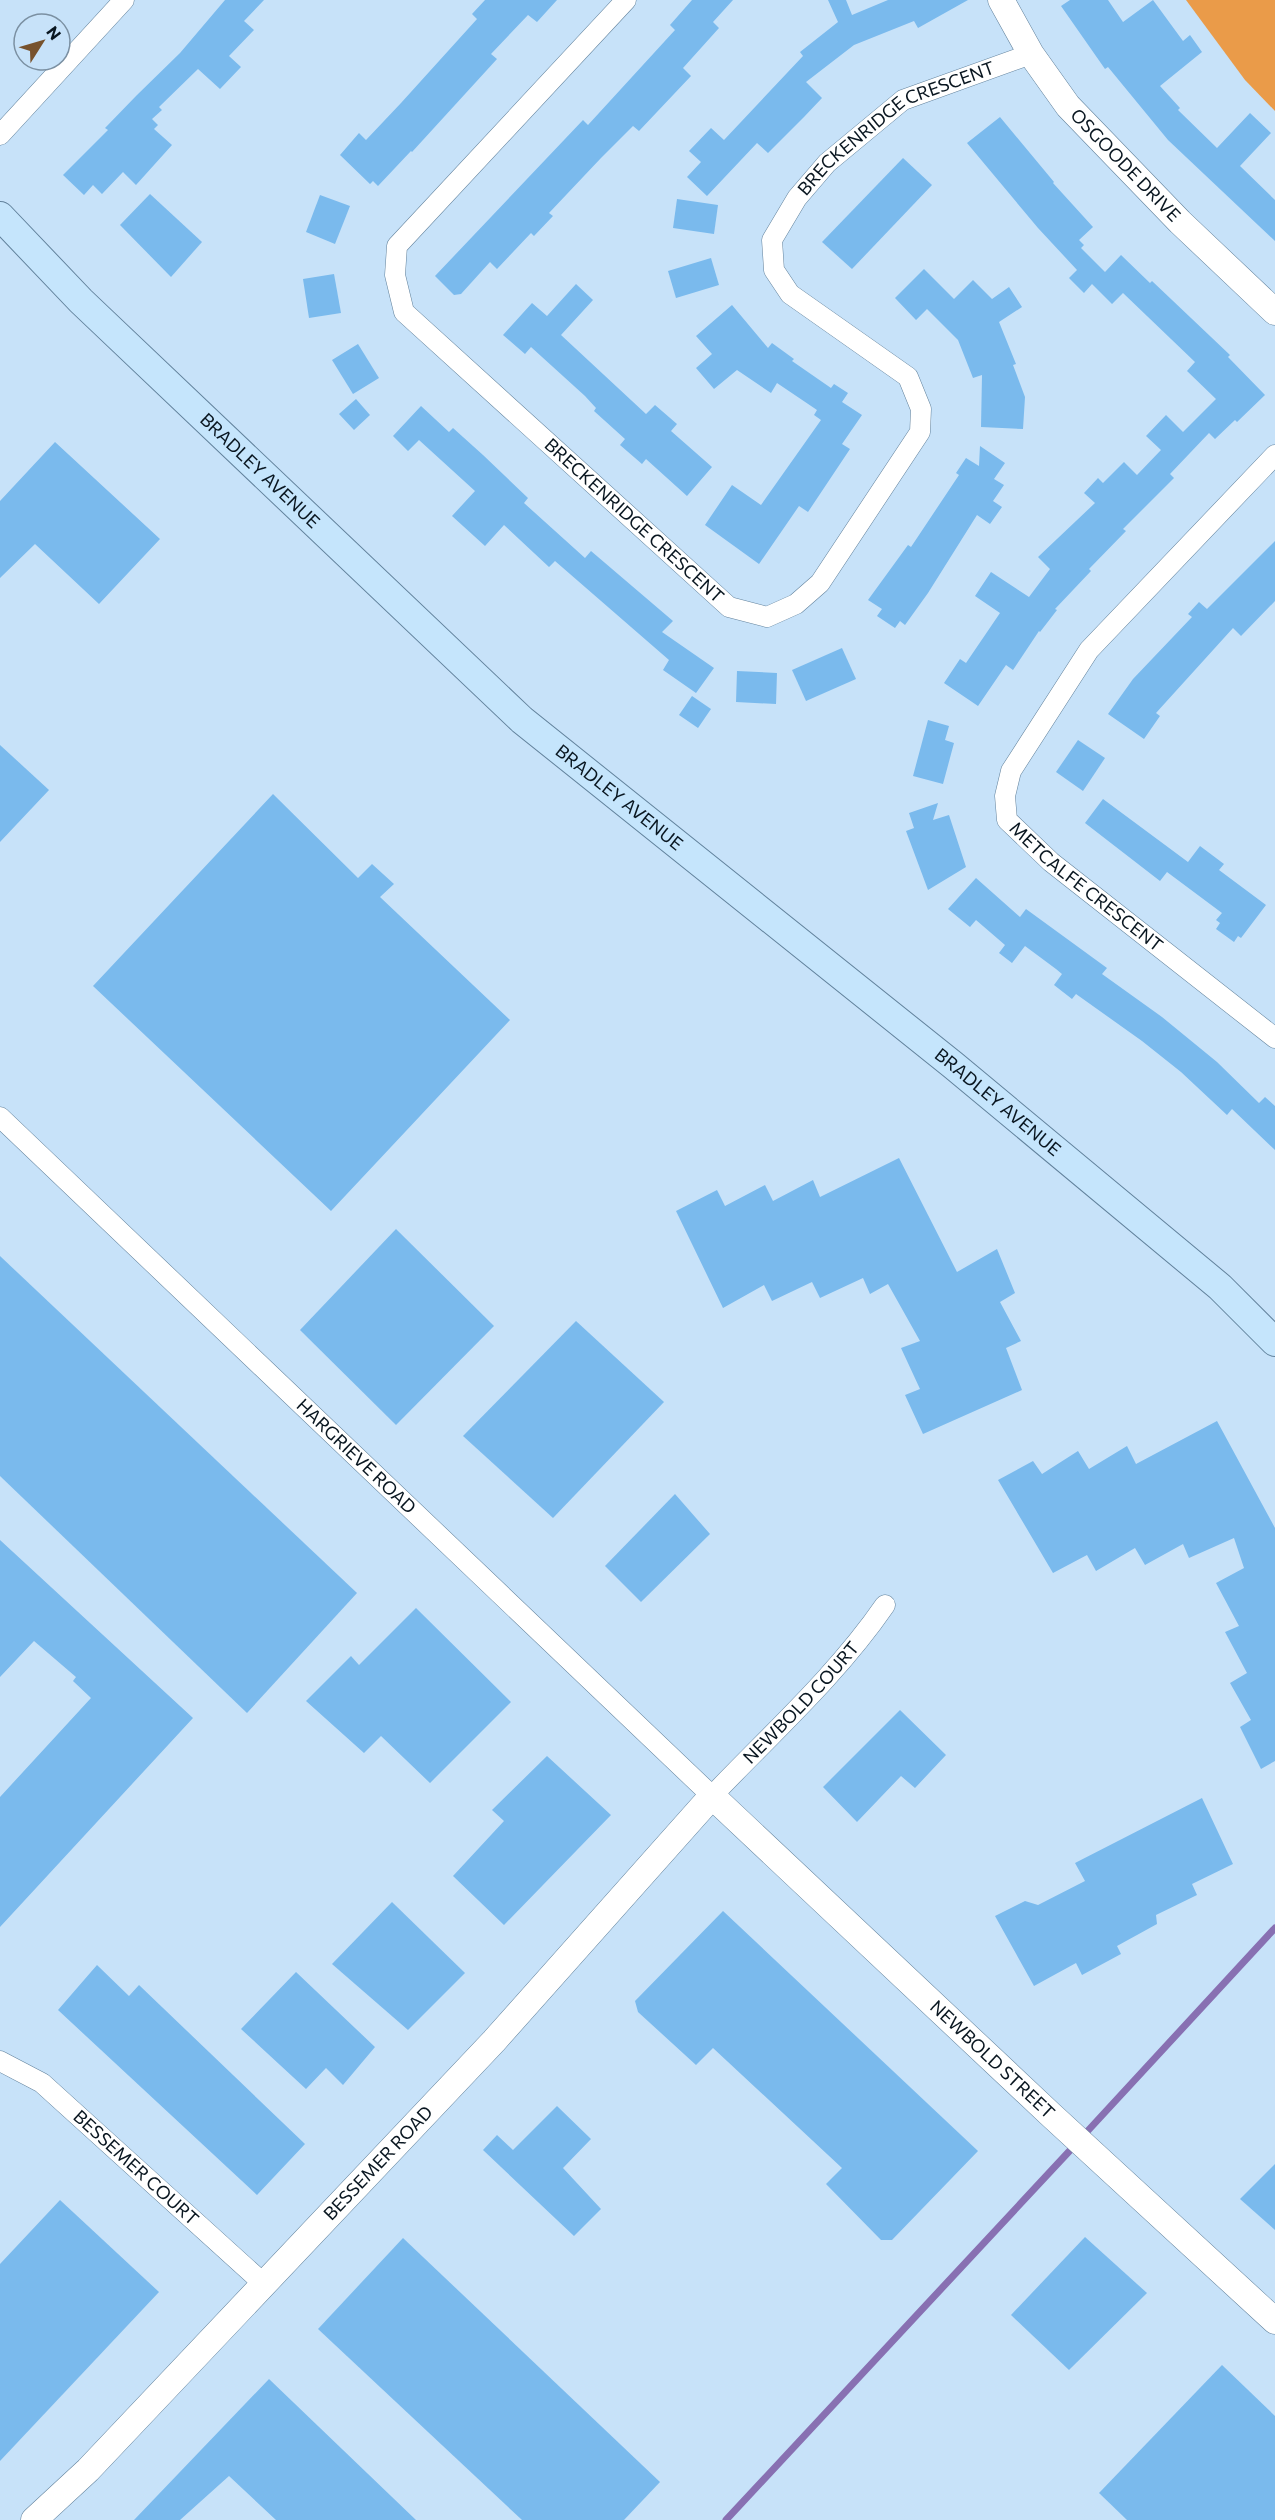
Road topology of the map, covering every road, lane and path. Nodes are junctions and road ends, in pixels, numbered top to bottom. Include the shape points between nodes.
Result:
1 (124, 0) edge
2 (626, 0) edge
3 (1001, 0) edge
4 (1031, 54) junction
5 (0, 135) edge
6 (0, 216) edge
7 (1275, 312) edge
8 (1275, 455) edge
9 (1275, 1038) edge
10 (0, 1117) edge
11 (1275, 1342) edge
12 (885, 1605) dead end
13 (712, 1796) junction
14 (0, 2061) edge
15 (266, 2285) junction
16 (1275, 2321) edge
17 (34, 2520) edge

1 - 5 street
2 - 4 street, BRECKENRIDGE CRESCENT via 397,246 395,274 404,312 729,607 767,617 796,604 820,583 920,432 921,409 908,377 790,294 774,270 772,240 796,198 827,163 903,100
3 - 4 street, OSGOODE DRIVE
4 - 7 street, OSGOODE DRIVE via 1068,106 1180,222
6 - 11 main road, BRADLEY AVENUE via 81,301 522,720 963,1073 1220,1287
8 - 9 street, METCALFE CRESCENT via 1089,650 1011,771 1005,796 1007,820 1050,861
10 - 13 street, HARGRIEVE ROAD
12 - 13 street, NEWBOLD COURT via 827,1676
13 - 15 street, BESSEMER ROAD via 494,2041
13 - 16 street, NEWBOLD STREET
14 - 15 street, BESSEMER COURT via 42,2083
15 - 17 street, BESSEMER ROAD via 88,2470

